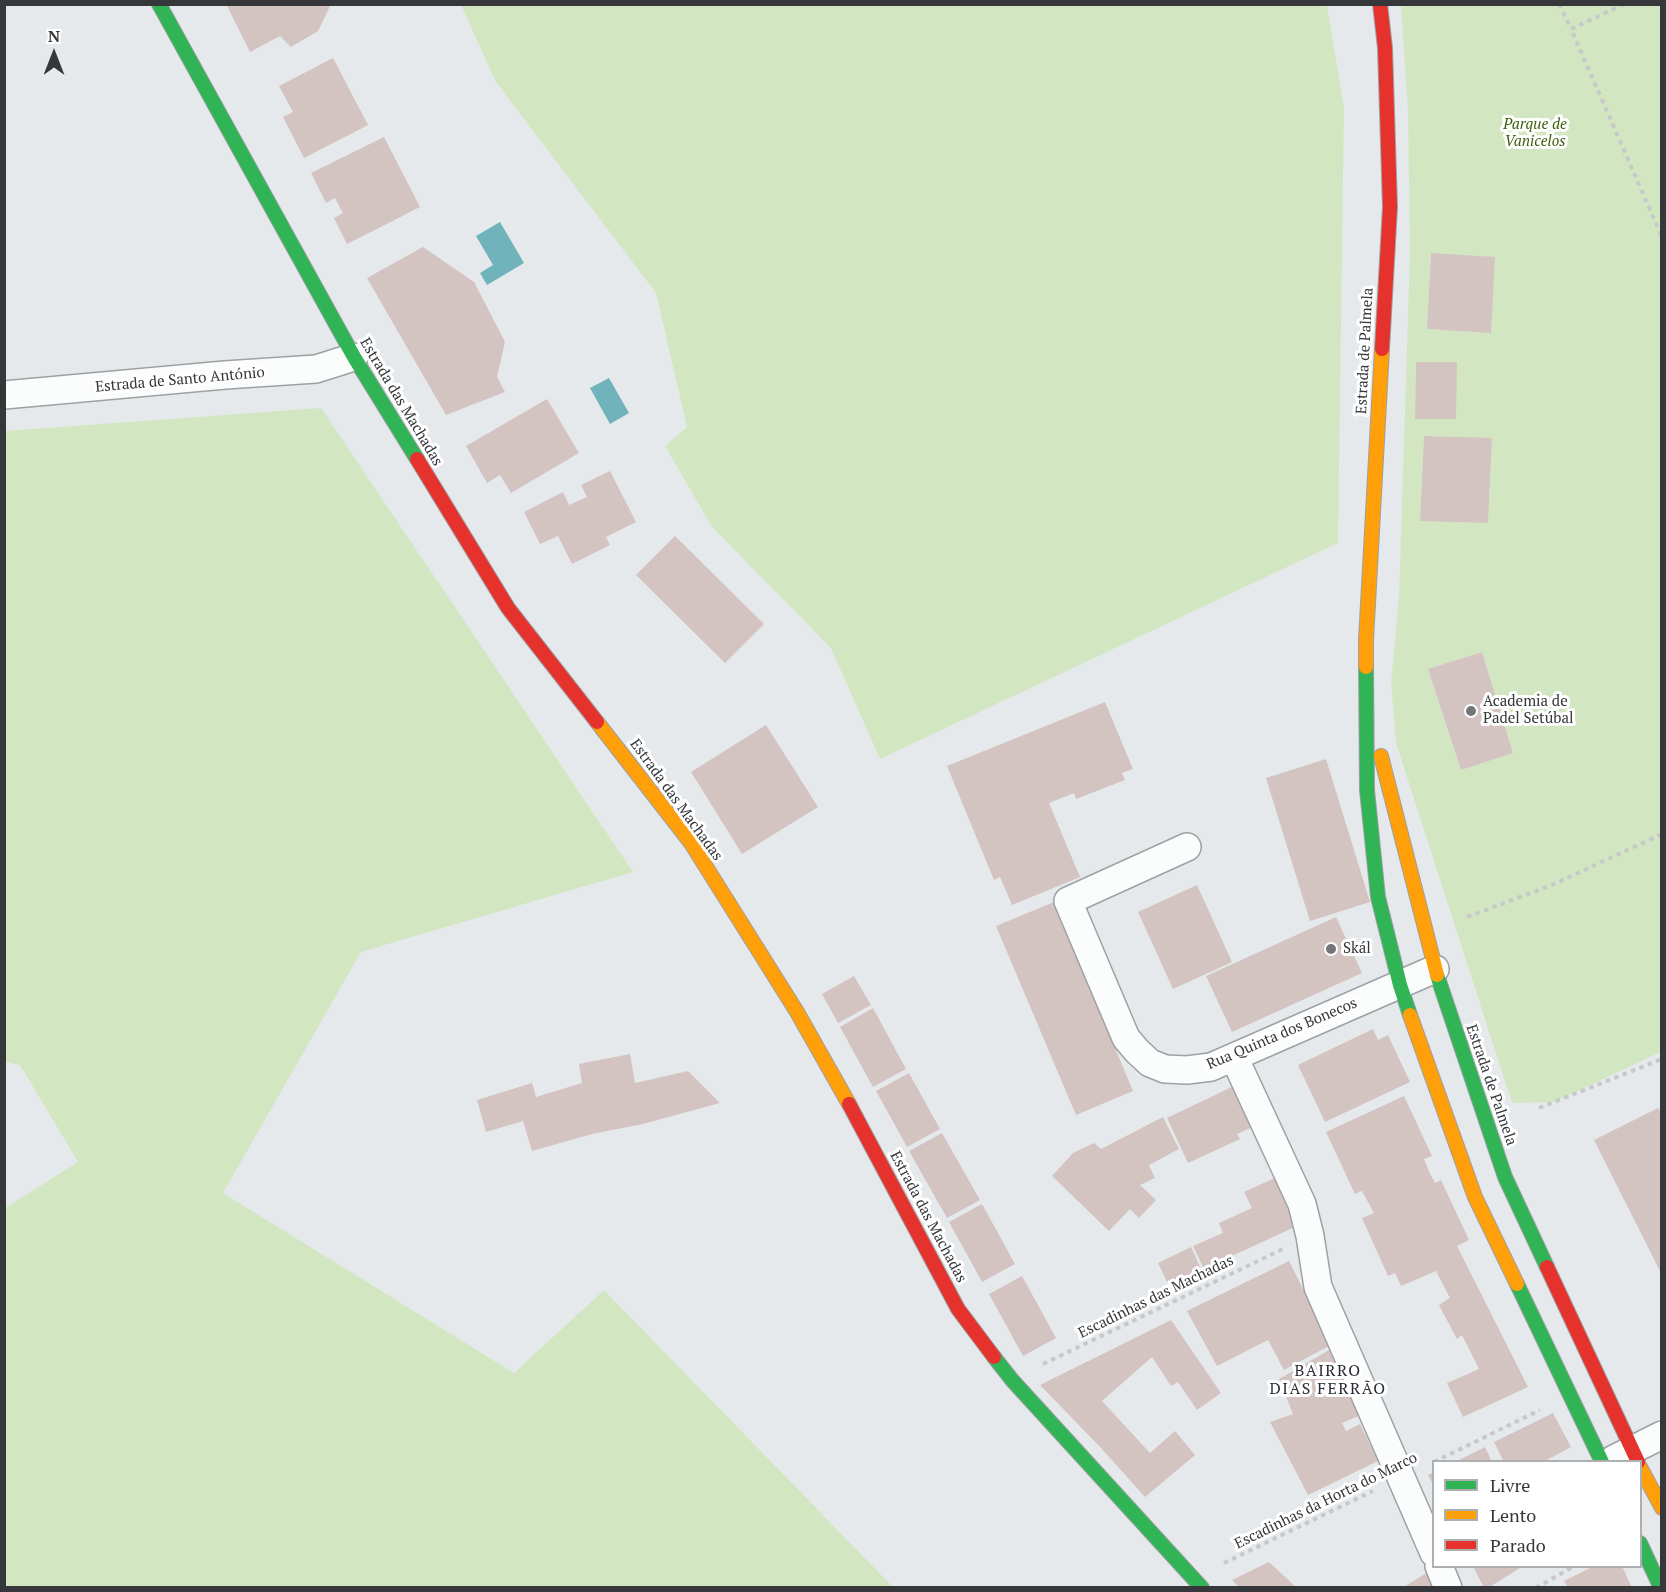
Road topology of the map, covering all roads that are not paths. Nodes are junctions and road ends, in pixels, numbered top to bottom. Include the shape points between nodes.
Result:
1 (159, 4) edge
2 (1380, 4) edge
3 (354, 357) junction
4 (4, 395) edge
5 (1367, 699) junction
6 (1187, 847) dead end
7 (1435, 969) junction
8 (1400, 985) junction
9 (1234, 1057) junction
10 (1662, 1435) edge
11 (1602, 1460) edge
12 (1630, 1460) edge
13 (1642, 1478) edge
14 (1662, 1508) edge
15 (1642, 1545) edge
16 (1432, 1548) edge
17 (1440, 1568) edge
18 (1202, 1587) edge
19 (1448, 1587) edge
20 (1661, 1587) edge

1 - 3 street, Estrada das Machadas
2 - 5 street, Estrada de Palmela via 1390,207 1366,640
3 - 4 street, Estrada de Santo António via 316,369
3 - 18 street, Estrada das Machadas via 508,608 691,843 803,1022 958,1309 1012,1380
5 - 7 street, Estrada de Palmela
5 - 8 street, Estrada de Palmela via 1367,790 1378,897
6 - 9 street, Rua Quinta dos Bonecos via 1068,901 1126,1038 1137,1051 1150,1063 1165,1069 1211,1067
7 - 8 street, Rua Quinta dos Bonecos
7 - 12 street, Estrada de Palmela via 1505,1177
8 - 9 street, Rua Quinta dos Bonecos
8 - 11 street, Estrada de Palmela via 1475,1197
9 - 16 street via 1302,1204 1318,1287
10 - 12 street
13 - 14 street, Estrada de Palmela
15 - 20 street
17 - 19 street

